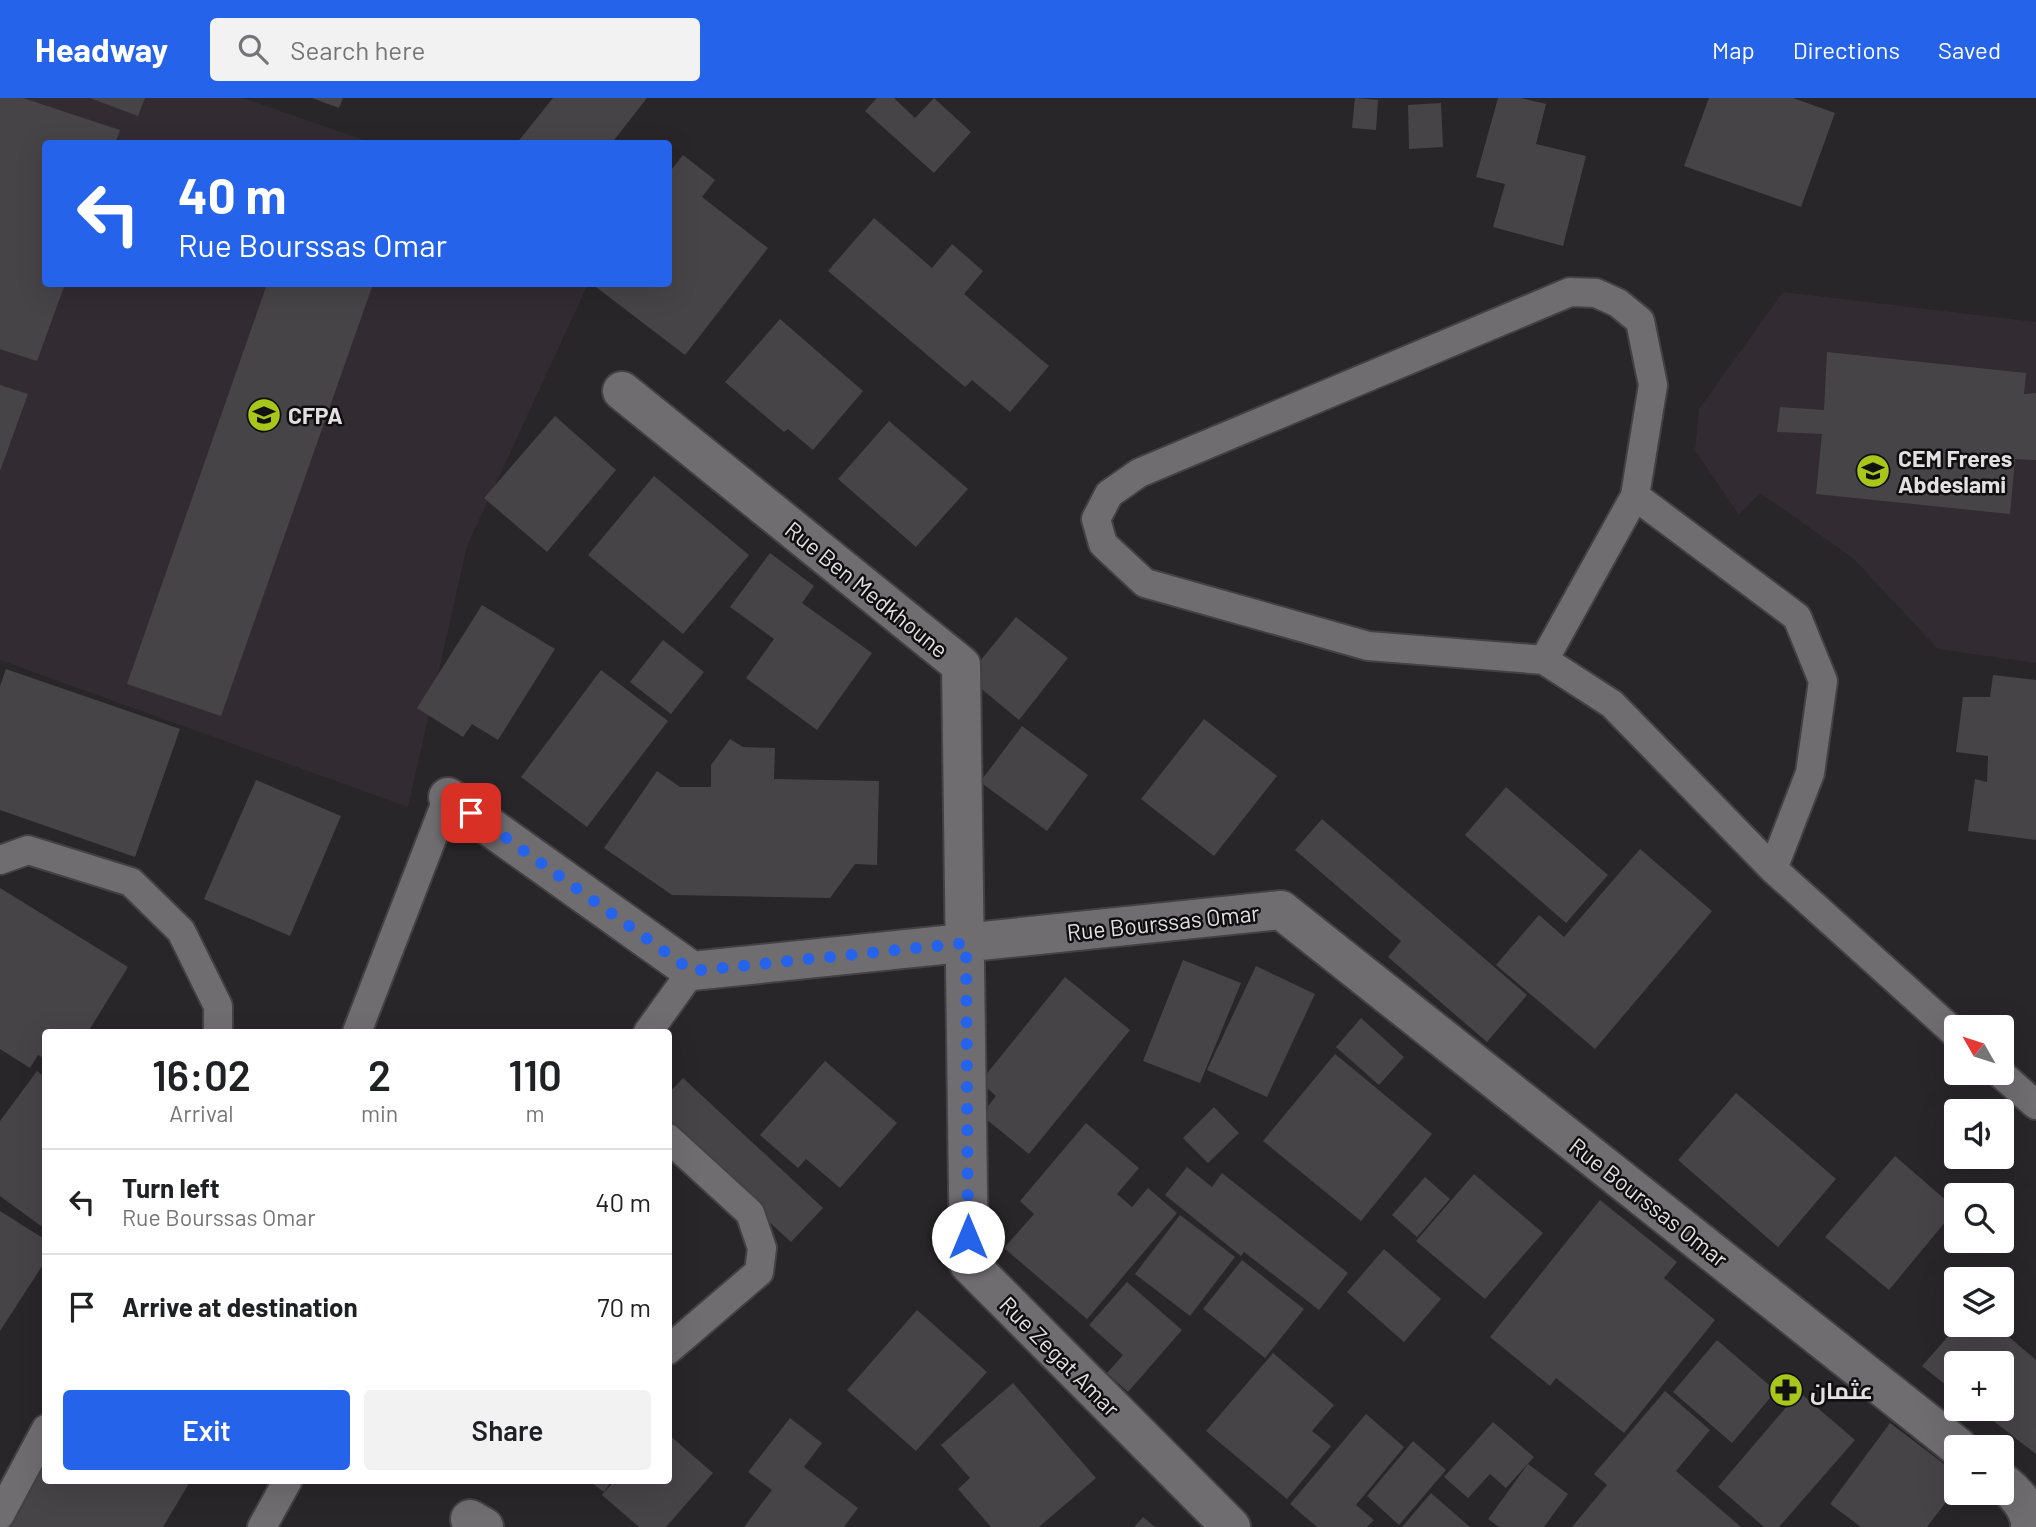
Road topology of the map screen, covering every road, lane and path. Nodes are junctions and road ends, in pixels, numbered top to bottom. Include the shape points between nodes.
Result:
1 (622, 391) dead end
2 (1635, 496) junction
3 (1544, 660) junction
4 (448, 797) joint
5 (0, 860) edge
6 (1773, 869) junction
7 (966, 943) junction
8 (692, 971) junction
9 (1944, 1023) edge
10 (218, 1029) edge
11 (358, 1029) edge
12 (650, 1029) edge
13 (2014, 1085) edge
14 (2036, 1105) edge
15 (672, 1142) edge
16 (672, 1347) edge
17 (42, 1436) edge
18 (1944, 1436) edge
19 (286, 1484) edge
20 (2014, 1491) edge
21 (0, 1515) edge
22 (262, 1527) edge
23 (1231, 1527) edge
24 (2030, 1527) edge

1 - 7 street, Rue Ben Medkhoune via 961,665
2 - 3 lane
2 - 3 lane via 1653,385 1640,321 1596,293 1570,292 1139,473 1109,494 1096,519 1102,544 1145,583 1367,646
2 - 6 lane via 1797,617 1823,681 1810,773
3 - 6 lane via 1612,704
4 - 8 street
4 - 11 lane
5 - 10 lane via 28,850 131,882 181,931 218,1006
6 - 9 lane
7 - 8 street, Rue Bourssas Omar
7 - 18 street, Rue Bourssas Omar via 1281,910
7 - 23 street, Rue Zegat Amar via 969,1264
8 - 12 lane
13 - 14 lane
15 - 16 lane via 750,1213 762,1248 759,1272
17 - 21 lane
19 - 22 lane
20 - 24 street

